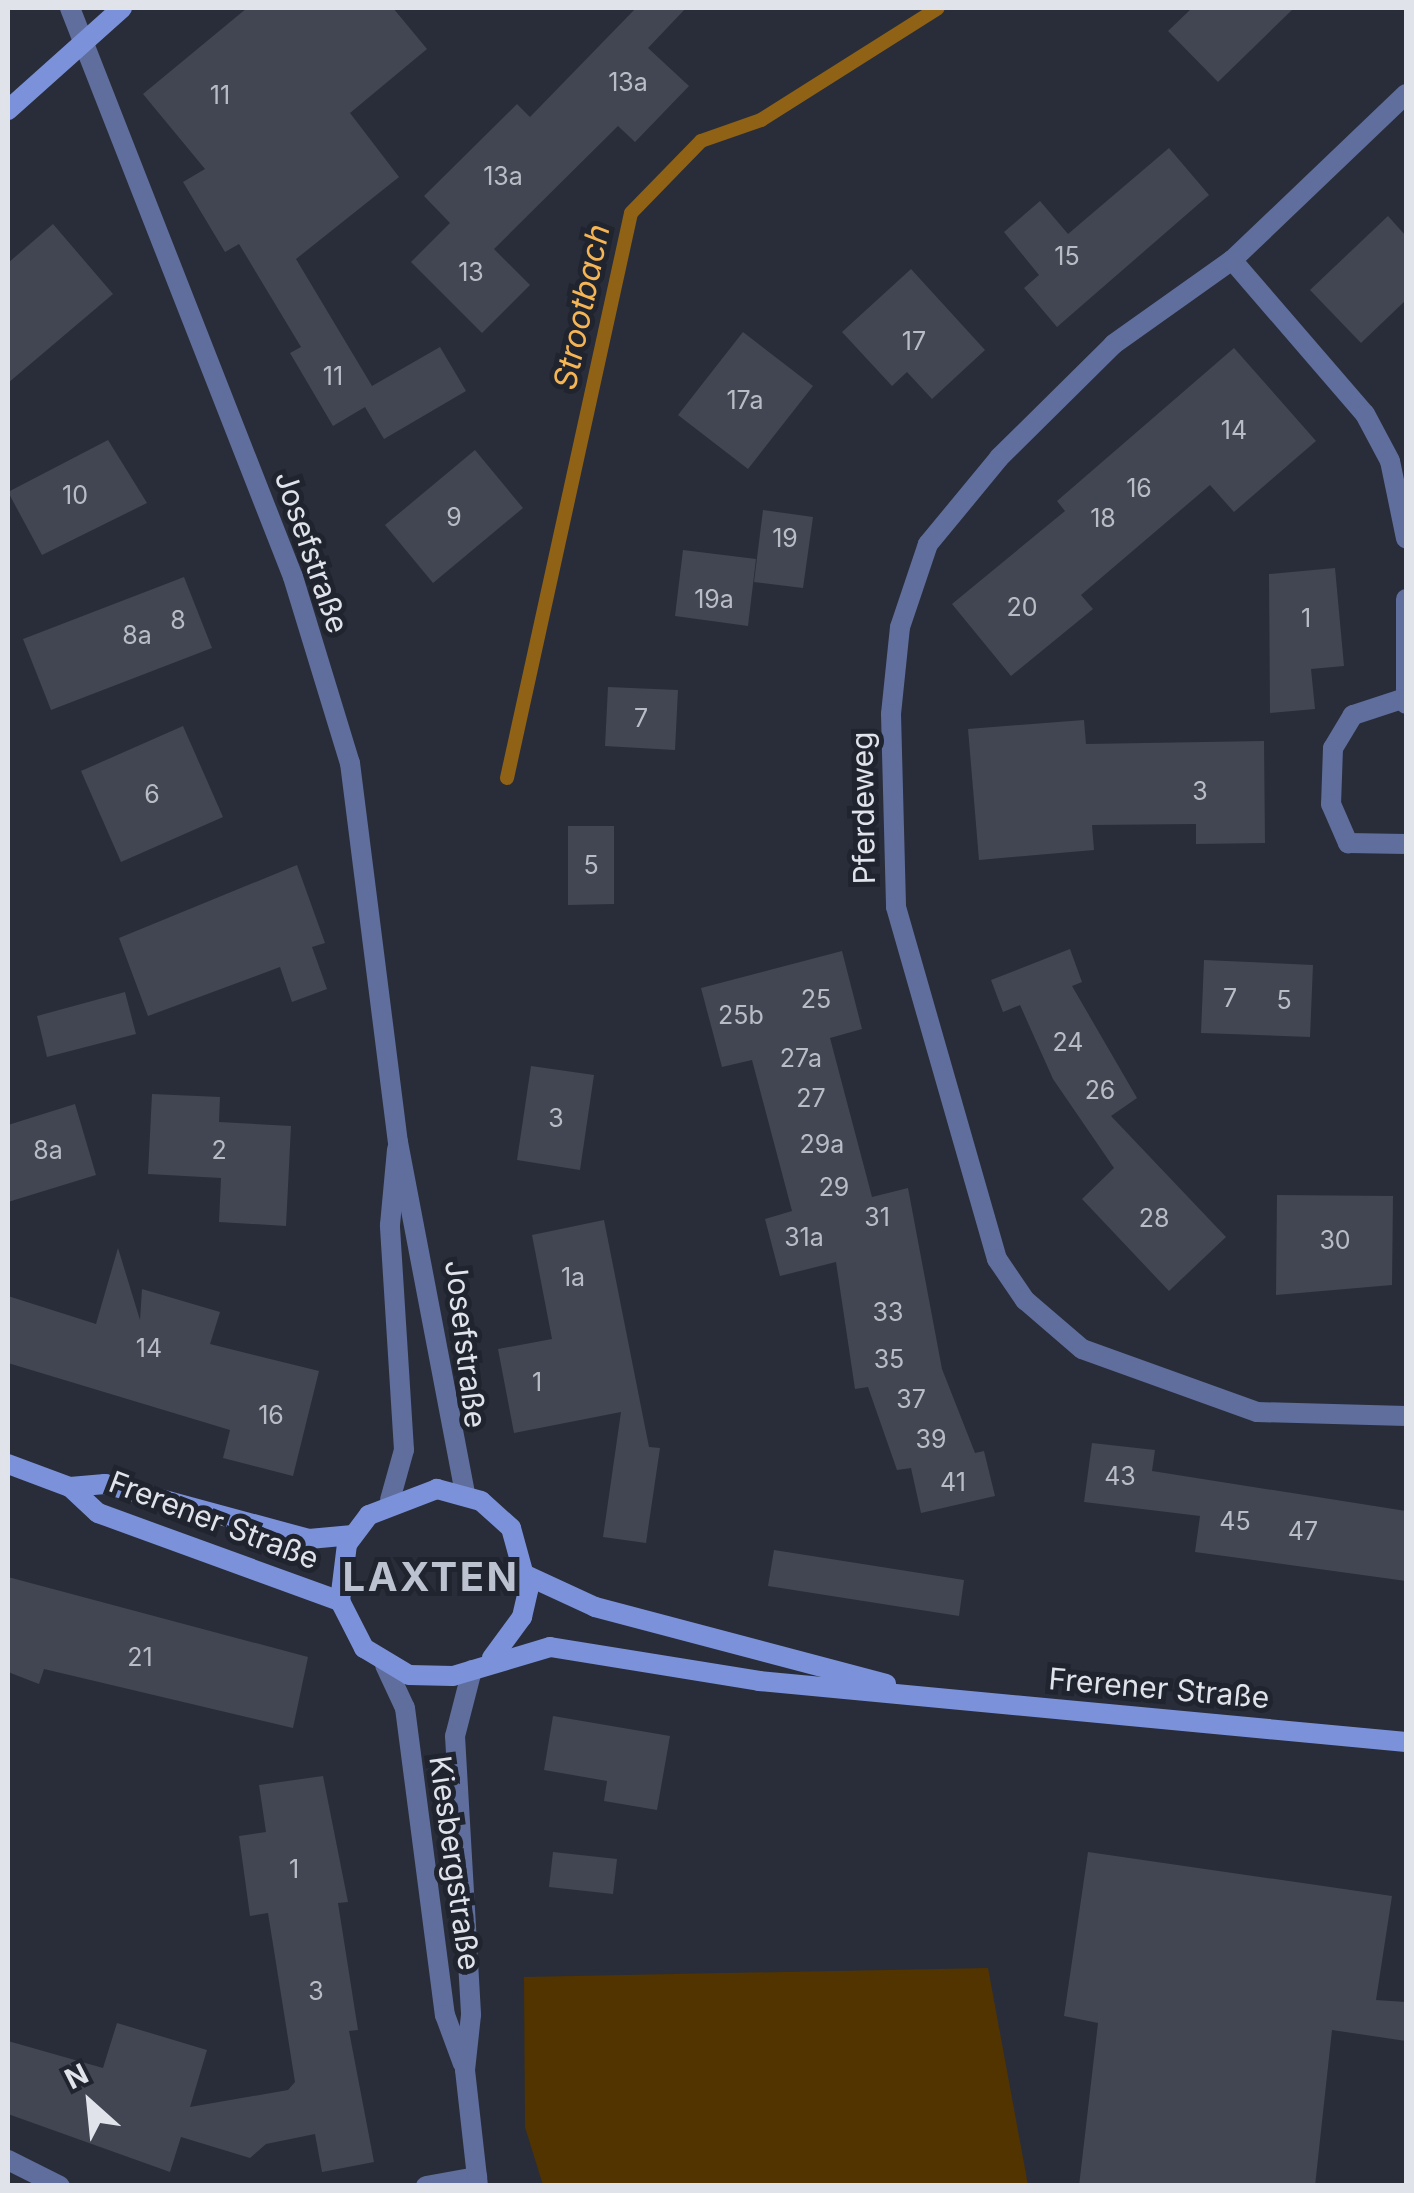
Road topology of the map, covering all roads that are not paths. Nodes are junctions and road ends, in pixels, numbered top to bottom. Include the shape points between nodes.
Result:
1 (70, 8) edge
2 (122, 8) edge
3 (84, 42) junction
4 (1406, 94) edge
5 (8, 110) edge
6 (1232, 260) junction
7 (1406, 538) edge
8 (1406, 599) edge
9 (1404, 701) edge
10 (1406, 844) edge
11 (398, 1142) junction
12 (1406, 1416) edge
13 (8, 1464) edge
14 (70, 1487) junction
15 (464, 1494) junction
16 (390, 1500) junction
17 (353, 1535) junction
18 (528, 1576) junction
19 (340, 1601) junction
20 (492, 1658) junction
21 (385, 1665) junction
22 (472, 1670) junction
23 (907, 1691) junction
24 (1406, 1742) edge
25 (465, 2070) junction
26 (8, 2160) edge
27 (478, 2181) edge
28 (60, 2186) edge
29 (426, 2186) edge

1 - 3 street, Josefstraße
2 - 3 main road
3 - 5 main road
3 - 11 street, Josefstraße via 293,576 350,763
4 - 6 street, Pferdeweg
6 - 7 street via 1365,414 1390,461
6 - 12 street, Pferdeweg via 1114,344 928,544 900,626 890,714 896,907 998,1259 1025,1300 1082,1349 1245,1409
8 - 9 street
9 - 10 street via 1354,715 1333,748 1331,804 1348,843
11 - 15 street, Josefstraße
11 - 16 street, Josefstraße via 390,1224 404,1450
13 - 14 main road, Frerener Straße
14 - 17 main road, Frerener Straße via 105,1484 309,1539
14 - 19 main road, Frerener Straße via 98,1513
15 - 16 main road via 437,1488
15 - 18 main road via 511,1528
16 - 17 main road
17 - 19 main road
18 - 20 main road via 522,1617
18 - 23 main road, Frerener Straße via 595,1607
19 - 21 main road via 349,1626
20 - 22 main road
20 - 23 main road, Frerener Straße via 550,1647 758,1681
21 - 22 main road via 431,1678
21 - 25 street, Kiesbergstraße via 405,1708 442,1997
22 - 25 street, Kiesbergstraße via 455,1736
23 - 24 main road, Frerener Straße
25 - 27 street, Kiesbergstraße
26 - 28 street
27 - 29 street

